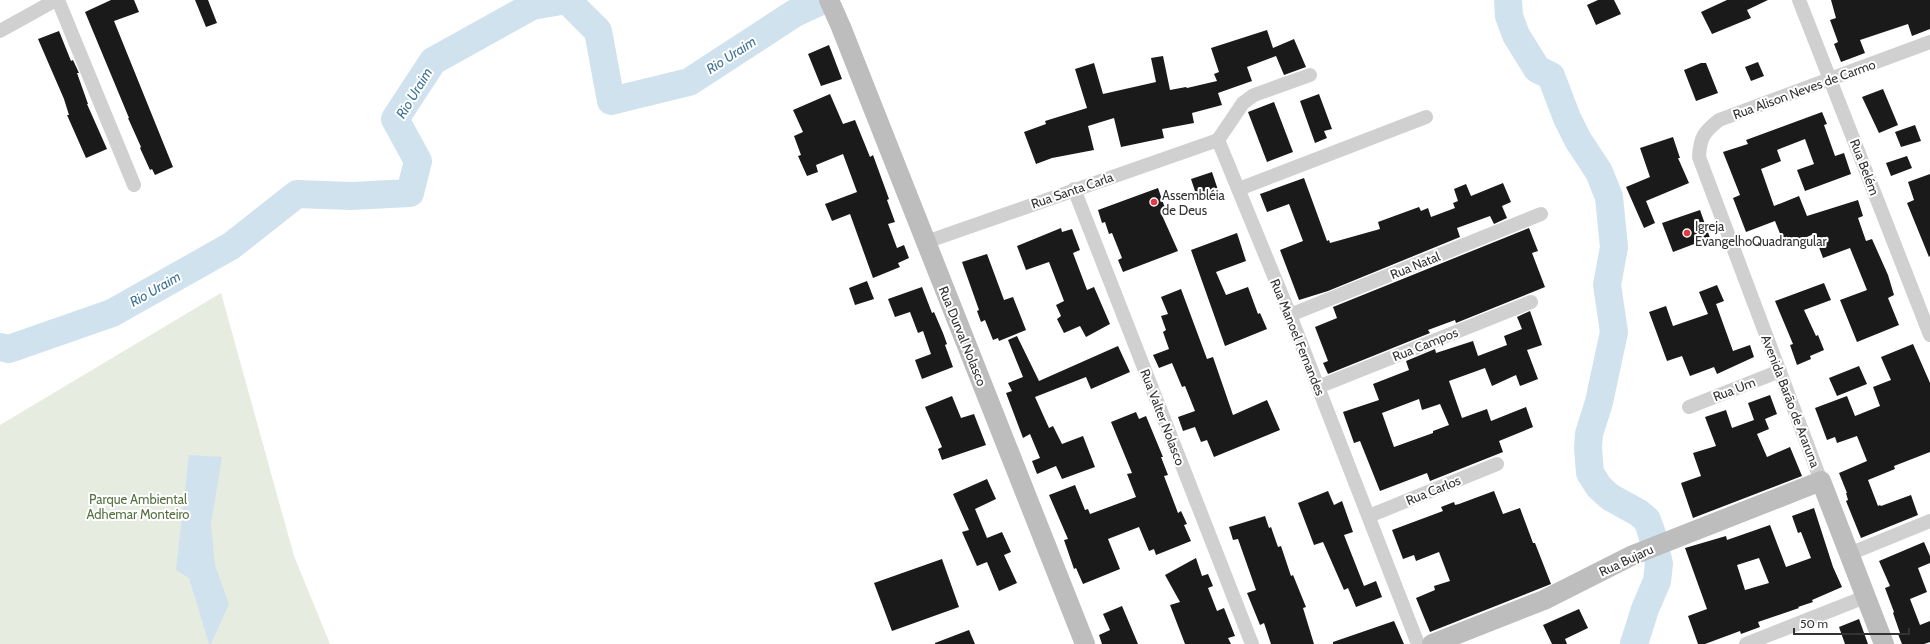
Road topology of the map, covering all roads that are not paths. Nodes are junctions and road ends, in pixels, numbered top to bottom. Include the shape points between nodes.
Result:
1 (829, 0) edge
2 (1799, 0) edge
3 (50, 2) edge
4 (0, 31) edge
5 (1930, 42) edge
6 (1310, 75) dead end
7 (1831, 79) junction
8 (1426, 116) dead end
9 (1218, 140) junction
10 (1699, 157) joint
11 (134, 185) dead end
12 (1074, 189) junction
13 (1239, 190) junction
14 (1541, 214) dead end
15 (926, 242) junction
16 (1531, 302) dead end
17 (1290, 315) junction
18 (1930, 335) edge
19 (1780, 371) junction
20 (1318, 387) junction
21 (1689, 406) dead end
22 (1497, 464) dead end
23 (1821, 481) junction
24 (1369, 516) junction
25 (1930, 521) edge
26 (1849, 554) junction
27 (1865, 597) junction
28 (1085, 644) edge
29 (1252, 644) edge
30 (1418, 644) edge
31 (1432, 644) edge
32 (1746, 644) edge
33 (1884, 644) edge

1 - 15 street, Rua Durval Nolasco
2 - 7 street, Rua Belém
3 - 4 street
3 - 11 street
5 - 7 street, Rua Alison Neves de Carmo
6 - 9 street via 1254,95 1243,103
7 - 10 street, Rua Alison Neves de Carmo via 1719,120 1706,130 1700,143
7 - 18 street, Rua Belém
8 - 13 street
9 - 12 street, Rua Santa Carla
9 - 13 street, Rua Manoel Fernandes
10 - 19 street, Avenida Barão de Araruna
12 - 15 street, Rua Santa Carla
12 - 29 street, Rua Valter Nolasco
13 - 17 street, Rua Manoel Fernandes
14 - 17 street, Rua Natal
15 - 28 street, Rua Durval Nolasco
16 - 20 street, Rua Campos
17 - 20 street, Rua Manoel Fernandes
19 - 21 street, Rua Um
19 - 23 street, Avenida Barão de Araruna
20 - 24 street, Rua Manoel Fernandes
22 - 24 street, Rua Carlos
23 - 26 street, Avenida Barão de Araruna
23 - 31 street, Rua Bujaru via 1633,554 1544,600
24 - 30 street, Rua Manoel Fernandes
25 - 26 street
26 - 27 street, Avenida Barão de Araruna
27 - 32 street
27 - 33 street, Avenida Barão de Araruna

